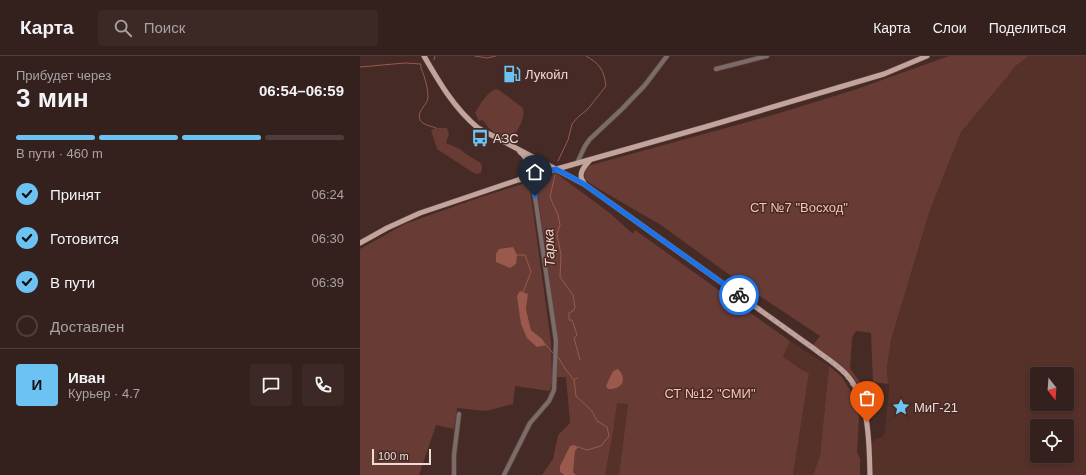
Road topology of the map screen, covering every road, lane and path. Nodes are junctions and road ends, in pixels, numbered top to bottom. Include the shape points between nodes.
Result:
1 (424, 56) edge
2 (667, 56) edge
3 (767, 56) edge
4 (927, 56) edge
5 (716, 69) dead end
6 (513, 147) junction
7 (591, 159) junction
8 (577, 163) junction
9 (556, 169) junction
10 (532, 176) junction
11 (518, 180) junction
12 (584, 184) junction
13 (360, 243) edge
14 (459, 414) dead end
15 (454, 475) edge
16 (504, 475) edge
17 (870, 475) edge

1 - 6 main road via 464,116 481,130
2 - 8 street via 645,85 590,140
3 - 5 street
4 - 7 main road via 884,74
6 - 9 main road
6 - 11 main road via 523,154 527,165 525,176
7 - 8 main road
7 - 12 main road via 580,176
8 - 9 main road
9 - 10 main road
9 - 12 main road
10 - 11 main road
10 - 16 street via 556,341 554,390 549,401 530,422
11 - 13 main road via 420,213
12 - 17 main road via 844,373 855,387 865,412
14 - 15 street

